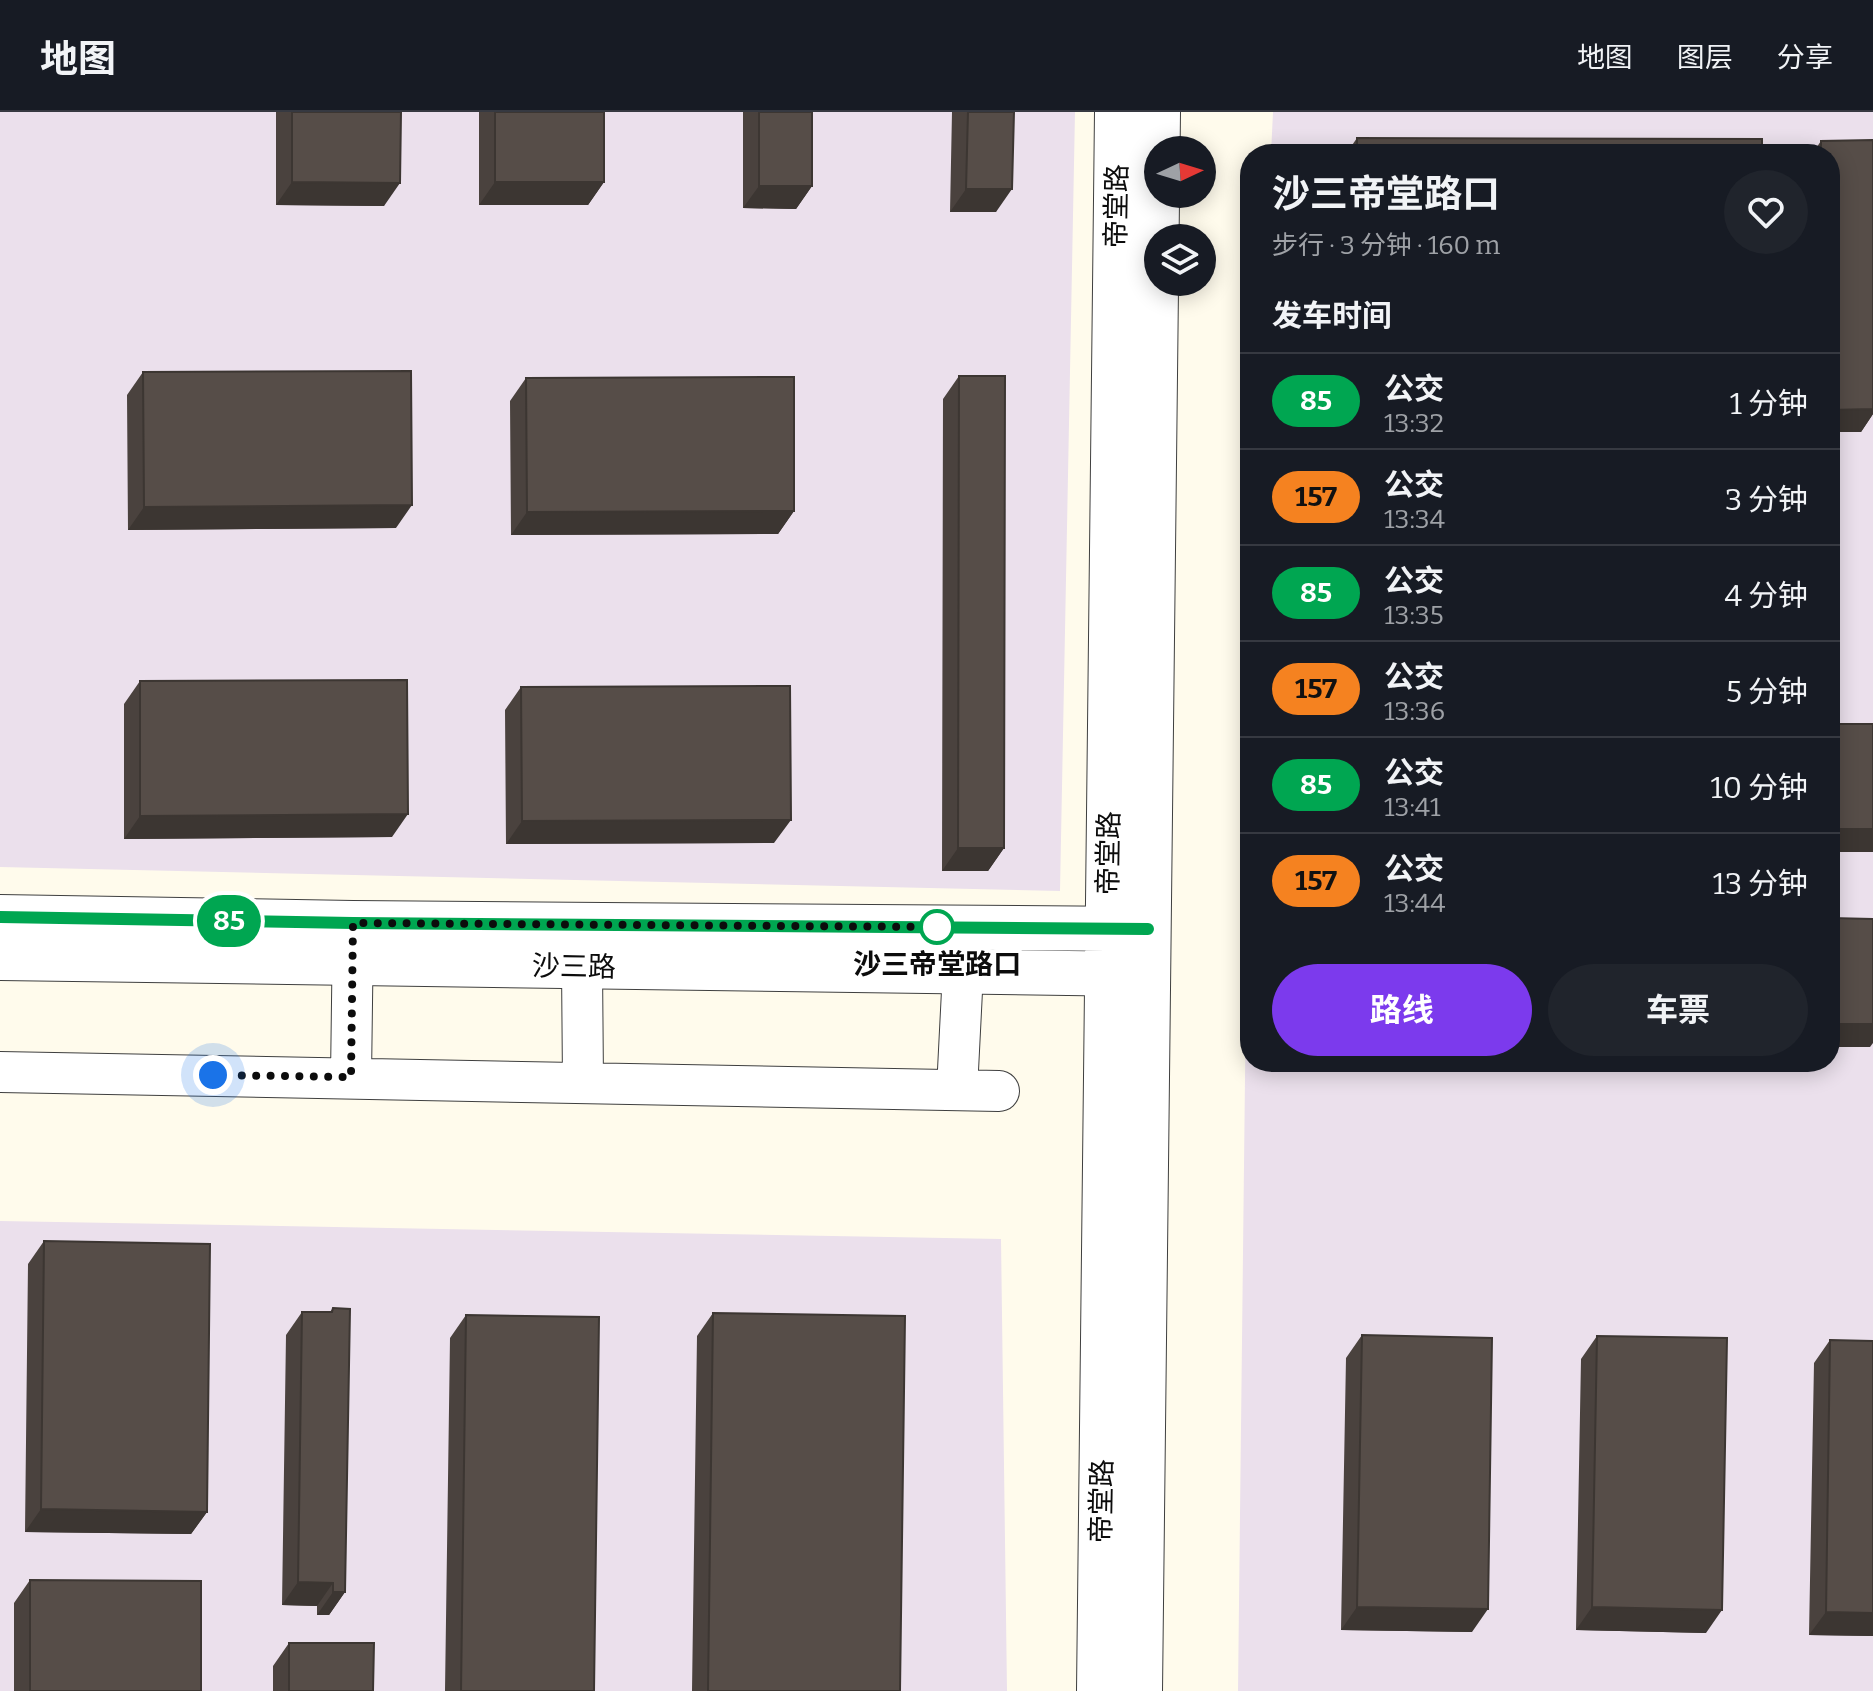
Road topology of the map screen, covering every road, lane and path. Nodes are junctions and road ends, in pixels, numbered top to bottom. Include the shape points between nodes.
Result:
1 (1117, 112) edge
2 (1158, 112) edge
3 (0, 917) edge
4 (1127, 929) junction
5 (353, 943) junction
6 (0, 958) edge
7 (582, 966) junction
8 (963, 971) junction
9 (1127, 974) junction
10 (0, 1072) edge
11 (351, 1077) junction
12 (583, 1082) junction
13 (957, 1090) junction
14 (999, 1091) dead end
15 (1099, 1691) edge
16 (1140, 1691) edge

1 - 4 street, 帝堂路
2 - 4 street, 帝堂路
3 - 5 street, 沙三路
4 - 5 street, 沙三路
4 - 9 street, 帝堂路
5 - 6 street, 沙三路
5 - 7 street, 沙三路
5 - 11 street
7 - 8 street, 沙三路
7 - 12 street
8 - 9 street, 沙三路
8 - 13 street
9 - 15 street, 帝堂路
9 - 16 street, 帝堂路
10 - 11 street
11 - 12 street
12 - 13 street
13 - 14 street

